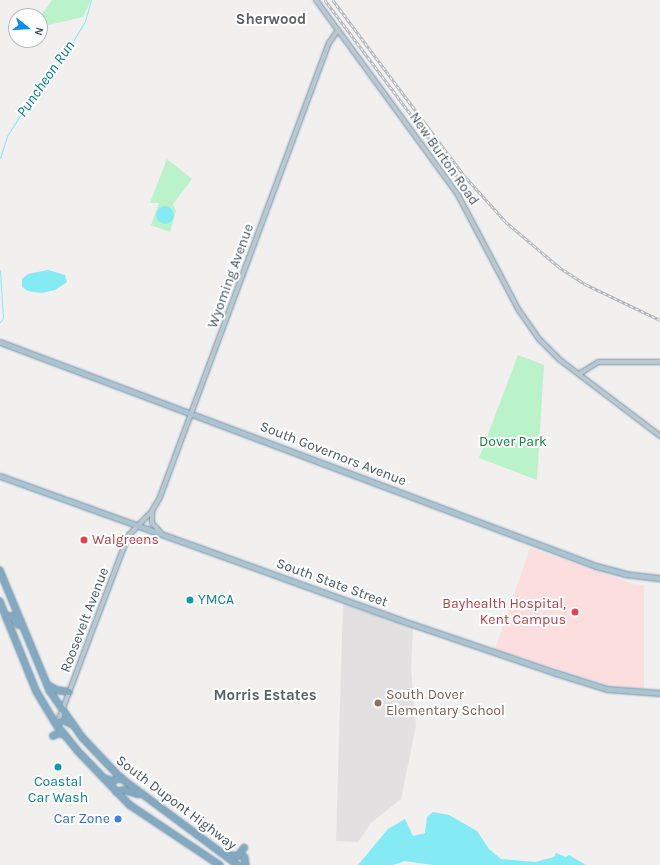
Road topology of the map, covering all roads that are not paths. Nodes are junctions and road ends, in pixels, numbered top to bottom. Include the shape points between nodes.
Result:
1 (316, 0) edge
2 (338, 30) junction
3 (0, 342) edge
4 (660, 362) edge
5 (579, 374) junction
6 (192, 413) junction
7 (660, 436) edge
8 (0, 476) edge
9 (153, 510) junction
10 (137, 526) junction
11 (162, 535) junction
12 (0, 570) edge
13 (660, 578) edge
14 (0, 601) edge
15 (6, 617) junction
16 (36, 661) junction
17 (48, 685) junction
18 (69, 692) junction
19 (660, 693) edge
20 (62, 710) junction
21 (57, 723) junction
22 (72, 724) junction
23 (65, 735) junction
24 (53, 736) dead end
25 (100, 776) junction
26 (121, 778) junction
27 (116, 792) junction
28 (145, 797) junction
29 (244, 848) dead end
30 (225, 855) junction
31 (245, 857) dead end
32 (221, 865) edge
33 (238, 865) edge
34 (246, 865) edge

1 - 2 street, New Burton Road
2 - 5 street, New Burton Road via 458,195 518,309 540,339 560,360
2 - 6 street, Wyoming Avenue via 329,43
3 - 6 main road, South Governors Avenue
4 - 5 street via 598,362
5 - 7 street, New Burton Road
6 - 9 street, Wyoming Avenue
6 - 13 main road, South Governors Avenue via 596,566 625,574
8 - 10 main road, South State Street
9 - 10 street, Wyoming Avenue
9 - 11 street via 152,523
10 - 11 main road, South State Street
10 - 18 street, Roosevelt Avenue via 128,536
11 - 19 main road, South State Street via 458,641 600,687 627,692
12 - 16 highway, South Dupont Highway
14 - 15 highway, South Dupont Highway
15 - 16 highway via 12,616 18,622
15 - 21 highway, South Dupont Highway via 37,692
16 - 17 highway, South Dupont Highway
17 - 18 highway
17 - 20 highway, South Dupont Highway
18 - 20 street, Roosevelt Avenue
20 - 21 street, Roosevelt Avenue
20 - 22 highway, South Dupont Highway
21 - 22 highway via 64,720
21 - 23 highway, South Dupont Highway
22 - 26 highway, South Dupont Highway via 103,762
23 - 24 highway via 59,733
23 - 25 highway, South Dupont Highway
25 - 26 highway via 113,781
25 - 27 highway, South Dupont Highway
26 - 28 highway, South Dupont Highway
27 - 28 highway via 130,791
27 - 32 highway, South Dupont Highway via 157,825
28 - 30 highway, South Dupont Highway
29 - 30 highway via 238,856
30 - 33 highway, South Dupont Highway
31 - 34 highway

